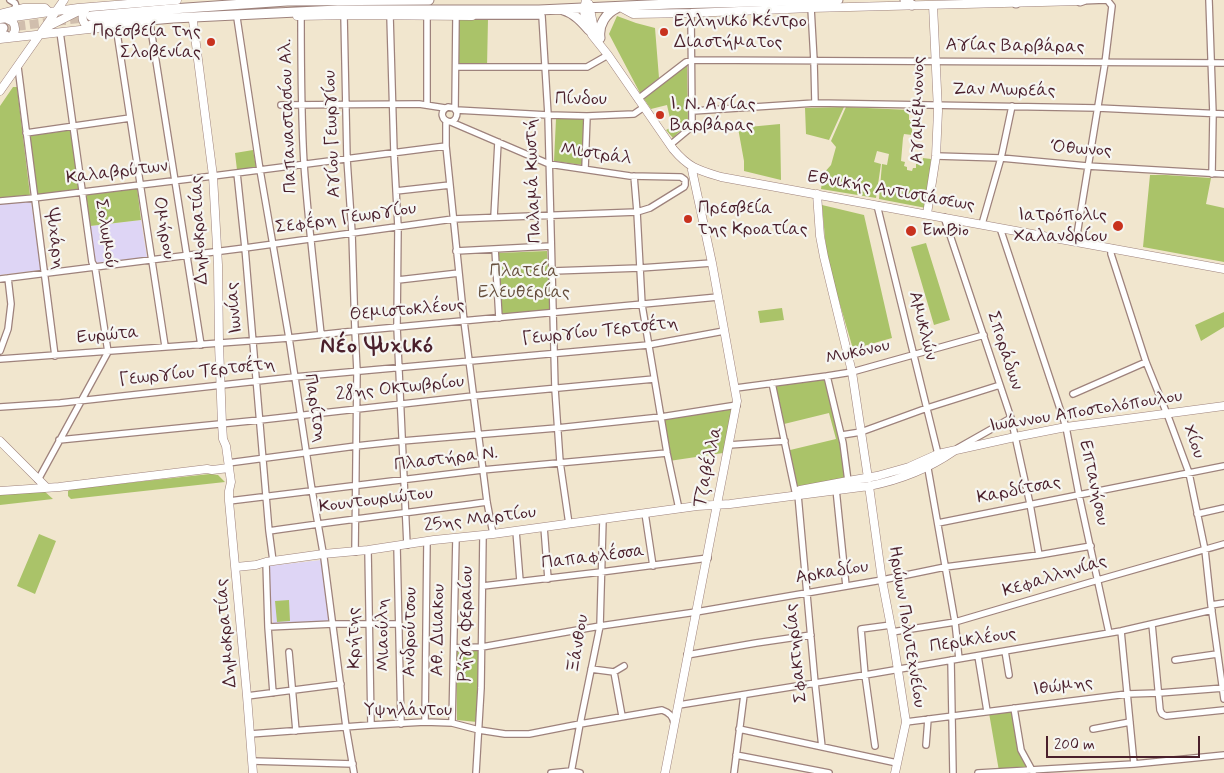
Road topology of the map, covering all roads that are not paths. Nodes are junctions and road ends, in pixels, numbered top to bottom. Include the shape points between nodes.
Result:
1 (10, 0) edge
2 (64, 0) edge
3 (101, 0) edge
4 (177, 0) edge
5 (430, 0) edge
6 (823, 0) edge
7 (838, 0) edge
8 (1209, 0) edge
9 (333, 1) edge
10 (1018, 1) edge
11 (1082, 1) edge
12 (754, 2) junction
13 (909, 3) edge
14 (587, 4) edge
15 (114, 5) junction
16 (933, 5) junction
17 (620, 7) junction
18 (813, 8) junction
19 (14, 10) junction
20 (381, 10) junction
21 (488, 10) junction
22 (561, 10) junction
23 (741, 10) junction
24 (691, 13) junction
25 (55, 14) junction
26 (30, 15) junction
27 (348, 15) junction
28 (301, 16) junction
29 (390, 16) junction
30 (427, 16) junction
31 (456, 16) junction
32 (472, 16) junction
33 (90, 17) junction
34 (237, 18) junction
35 (192, 21) junction
36 (150, 23) junction
37 (116, 26) junction
38 (3, 29) edge
39 (71, 30) junction
40 (589, 30) junction
41 (43, 31) junction
42 (60, 32) junction
43 (600, 38) junction
44 (608, 55) junction
45 (25, 56) junction
46 (691, 60) junction
47 (814, 61) junction
48 (936, 62) junction
49 (1105, 63) junction
50 (1210, 63) junction
51 (1224, 63) edge
52 (18, 66) junction
53 (456, 67) junction
54 (545, 67) junction
55 (0, 91) edge
56 (638, 99) junction
57 (815, 103) junction
58 (347, 104) junction
59 (393, 104) junction
60 (281, 105) dead end
61 (301, 105) junction
62 (427, 105) junction
63 (938, 105) junction
64 (1012, 106) junction
65 (644, 107) junction
66 (445, 108) junction
67 (1098, 108) junction
68 (455, 109) junction
69 (693, 111) junction
70 (1213, 114) junction
71 (1224, 114) edge
72 (548, 115) junction
73 (587, 116) junction
74 (130, 118) junction
75 (446, 120) junction
76 (74, 126) junction
77 (26, 133) junction
78 (498, 142) junction
79 (670, 144) junction
80 (446, 146) junction
81 (394, 153) junction
82 (936, 156) junction
83 (1001, 158) junction
84 (347, 159) junction
85 (304, 164) junction
86 (549, 164) junction
87 (1087, 166) junction
88 (693, 168) junction
89 (586, 169) junction
90 (260, 170) junction
91 (237, 173) junction
92 (1212, 174) junction
93 (1224, 174) edge
94 (213, 176) junction
95 (634, 176) junction
96 (685, 180) joint
97 (174, 181) junction
98 (140, 185) junction
99 (450, 185) junction
100 (396, 191) junction
101 (83, 192) junction
102 (817, 194) junction
103 (34, 198) junction
104 (0, 201) edge
105 (877, 205) junction
106 (637, 212) junction
107 (927, 214) junction
108 (551, 215) junction
109 (494, 218) junction
110 (944, 218) junction
111 (453, 219) junction
112 (982, 224) junction
113 (398, 227) junction
114 (1000, 228) junction
115 (352, 233) junction
116 (310, 239) junction
117 (1076, 242) junction
118 (273, 244) junction
119 (551, 246) junction
120 (245, 248) junction
121 (1111, 248) junction
122 (495, 249) junction
123 (218, 251) junction
124 (456, 251) junction
125 (186, 255) junction
126 (152, 260) junction
127 (712, 264) junction
128 (95, 267) junction
129 (640, 268) junction
130 (1224, 268) edge
131 (552, 271) junction
132 (44, 273) junction
133 (459, 273) junction
134 (8, 278) junction
135 (0, 279) edge
136 (398, 280) junction
137 (718, 297) junction
138 (642, 305) junction
139 (553, 312) junction
140 (499, 318) junction
141 (464, 321) junction
142 (397, 327) junction
143 (355, 331) junction
144 (724, 332) junction
145 (321, 334) junction
146 (984, 335) junction
147 (288, 338) junction
148 (253, 341) junction
149 (219, 344) junction
150 (648, 344) junction
151 (201, 345) junction
152 (165, 346) junction
153 (0, 351) edge
154 (108, 352) junction
155 (554, 353) junction
156 (914, 355) junction
157 (55, 356) junction
158 (0, 359) edge
159 (469, 361) junction
160 (1146, 362) junction
161 (399, 368) junction
162 (357, 372) junction
163 (852, 372) junction
164 (827, 376) junction
165 (294, 377) junction
166 (654, 379) junction
167 (257, 382) junction
168 (772, 383) junction
169 (1000, 385) junction
170 (220, 386) junction
171 (736, 388) junction
172 (555, 389) junction
173 (1073, 394) dead end
174 (473, 396) junction
175 (81, 401) junction
176 (400, 405) junction
177 (737, 405) junction
178 (1224, 406) edge
179 (0, 407) edge
180 (927, 408) junction
181 (357, 409) junction
182 (1167, 414) junction
183 (300, 416) junction
184 (661, 417) junction
185 (1010, 418) junction
186 (260, 420) junction
187 (222, 424) junction
188 (1066, 427) junction
189 (557, 428) junction
190 (861, 432) junction
191 (478, 434) junction
192 (842, 436) junction
193 (1015, 437) junction
194 (59, 440) junction
195 (785, 440) junction
196 (0, 441) edge
197 (402, 441) junction
198 (729, 445) junction
199 (356, 446) junction
200 (954, 451) junction
201 (306, 452) junction
202 (667, 453) junction
203 (938, 454) junction
204 (264, 459) junction
205 (560, 462) junction
206 (927, 463) junction
207 (226, 466) junction
208 (1224, 466) edge
209 (482, 470) junction
210 (1189, 473) junction
211 (38, 480) junction
212 (405, 480) junction
213 (848, 481) junction
214 (868, 482) junction
215 (356, 485) junction
216 (46, 487) junction
217 (836, 489) junction
218 (312, 490) junction
219 (0, 491) edge
220 (796, 493) junction
221 (1079, 495) junction
222 (266, 497) junction
223 (229, 501) junction
224 (487, 502) junction
225 (717, 503) junction
226 (1030, 504) junction
227 (1224, 508) edge
228 (678, 509) junction
229 (406, 514) junction
230 (645, 514) junction
231 (1198, 514) junction
232 (356, 519) junction
233 (603, 519) junction
234 (938, 523) junction
235 (318, 524) junction
236 (569, 524) junction
237 (544, 527) junction
238 (269, 531) junction
239 (516, 531) junction
240 (493, 534) junction
241 (483, 535) junction
242 (456, 538) junction
243 (427, 541) junction
244 (1224, 544) edge
245 (407, 545) junction
246 (397, 546) junction
247 (1091, 546) junction
248 (368, 550) junction
249 (1205, 550) junction
250 (355, 552) junction
251 (323, 554) junction
252 (1039, 555) junction
253 (708, 558) junction
254 (270, 561) junction
255 (236, 564) junction
256 (653, 566) junction
257 (945, 568) junction
258 (601, 572) junction
259 (548, 578) junction
260 (882, 580) junction
261 (1098, 580) junction
262 (520, 581) junction
263 (483, 586) junction
264 (846, 586) junction
265 (806, 593) junction
266 (1224, 603) edge
267 (1211, 608) junction
268 (696, 612) junction
269 (954, 622) junction
270 (333, 624) junction
271 (399, 624) junction
272 (1152, 624) junction
273 (370, 625) junction
274 (600, 626) junction
275 (268, 627) junction
276 (891, 628) junction
277 (1121, 631) junction
278 (1110, 633) junction
279 (811, 635) junction
280 (482, 647) junction
281 (454, 648) junction
282 (1005, 651) junction
283 (289, 652) dead end
284 (1218, 654) junction
285 (688, 655) junction
286 (978, 656) junction
287 (959, 658) junction
288 (951, 660) junction
289 (1175, 660) dead end
290 (624, 666) dead end
291 (897, 669) junction
292 (591, 670) junction
293 (1222, 670) edge
294 (614, 672) junction
295 (864, 675) junction
296 (1009, 675) dead end
297 (815, 682) junction
298 (341, 684) junction
299 (1223, 688) edge
300 (292, 690) junction
301 (273, 693) junction
302 (1159, 693) junction
303 (1127, 694) junction
304 (744, 695) junction
305 (247, 696) junction
306 (1224, 698) edge
307 (679, 705) junction
308 (1014, 708) junction
309 (1224, 710) edge
310 (987, 711) junction
311 (622, 716) junction
312 (953, 716) junction
313 (928, 719) junction
314 (425, 722) junction
315 (906, 722) junction
316 (1130, 722) junction
317 (452, 723) junction
318 (401, 724) junction
319 (580, 724) junction
320 (371, 725) junction
321 (674, 725) junction
322 (346, 726) junction
323 (1093, 728) dead end
324 (739, 729) junction
325 (479, 730) junction
326 (296, 731) junction
327 (250, 734) junction
328 (926, 745) dead end
329 (875, 746) dead end
330 (822, 747) junction
331 (736, 755) junction
332 (1224, 755) edge
333 (252, 761) junction
334 (897, 763) junction
335 (353, 764) junction
336 (1134, 764) junction
337 (1104, 766) junction
338 (571, 772) edge
339 (1033, 772) edge
340 (253, 773) edge
341 (354, 773) edge
342 (476, 773) edge
343 (551, 773) edge
344 (580, 773) edge
345 (665, 773) edge
346 (734, 773) edge
347 (829, 773) edge
348 (895, 773) edge
349 (953, 773) edge
350 (978, 773) edge
351 (998, 773) edge
352 (1108, 773) edge

1 - 19 street via 15,3
2 - 25 street
3 - 15 street
4 - 15 street
5 - 9 main road
6 - 7 main road
6 - 12 main road
6 - 18 main road
8 - 50 street
9 - 33 main road via 287,1
10 - 11 street
10 - 16 street
11 - 49 street via 1105,0 1112,6
12 - 17 main road
12 - 23 main road
13 - 16 street
13 - 18 street
14 - 17 main road
14 - 22 main road
14 - 40 street, Εθνικής Αντιστάσεως via 585,20
14 - 43 street, Εθνικής Αντιστάσεως
15 - 33 street
16 - 48 street, Αγαμέμνονος
17 - 24 street via 633,14
17 - 43 main road via 611,11 604,20
18 - 23 street
18 - 47 street
19 - 25 street via 42,7
19 - 38 street
20 - 21 main road
20 - 27 main road
20 - 33 main road
21 - 22 main road
21 - 32 main road
22 - 40 main road via 570,12
23 - 24 street
24 - 46 street
25 - 26 street
25 - 33 street
25 - 39 street via 65,29
25 - 41 street
26 - 38 street
26 - 41 street
27 - 28 street
27 - 29 street
27 - 58 street, Αγίου Γεωργίου
28 - 34 street
28 - 61 street, Παπαναστασίου Αλ.
29 - 30 street
29 - 59 street
30 - 31 street
30 - 62 street
31 - 32 street
31 - 53 street
32 - 54 street, Παλαμά Κωστή via 542,16
33 - 37 street
33 - 39 street
34 - 35 street
34 - 90 street, Παρίτση
35 - 36 street
35 - 94 street, Δημοκρατίας
36 - 37 street
36 - 97 street
37 - 74 street, Ομήρου
38 - 41 street
38 - 45 street via 20,39
39 - 42 street
40 - 44 street, Εθνικής Αντιστάσεως
41 - 42 street
41 - 45 street
42 - 76 street, Σολωμού
43 - 44 street, Εθνικής Αντιστάσεως
44 - 54 street via 587,67
44 - 56 street, Εθνικής Αντιστάσεως
45 - 52 street
46 - 47 street, Αγίας Βαρβάρας
46 - 56 street
46 - 69 street
47 - 48 street, Αγίας Βαρβάρας
47 - 57 street
48 - 49 street, Αγίας Βαρβάρας
48 - 63 street, Αγαμέμνονος
49 - 50 street, Αγίας Βαρβάρας
49 - 67 street
50 - 51 street, Αγίας Βαρβάρας
50 - 70 street
52 - 55 street
52 - 77 street, Ψυχάρη
53 - 54 street
53 - 68 street
54 - 72 street, Παλαμά Κωστή
56 - 65 street, Εθνικής Αντιστάσεως
57 - 63 street, Ζαν Μωρεάς
57 - 69 street, Ζαν Μωρεάς
58 - 59 street
58 - 61 street
58 - 84 street, Αγίου Γεωργίου
59 - 62 street
59 - 81 street
60 - 61 street
61 - 85 street, Παπαναστασίου Αλ.
62 - 66 street
62 - 75 street, Μιστράλ
63 - 64 street, Ζαν Μωρεάς
63 - 82 street, Αγαμέμνονος
64 - 67 street, Ζαν Μωρεάς
64 - 83 street
65 - 73 street, Πίνδου via 634,114
65 - 79 street, Εθνικής Αντιστάσεως
66 - 68 street
66 - 75 street via 442,112
67 - 70 street, Ζαν Μωρεάς
67 - 87 street
68 - 72 street, Πίνδου
68 - 75 street via 457,117 453,121
69 - 79 street via 691,127
70 - 71 street, Ζαν Μωρεάς
70 - 92 street
72 - 73 street, Πίνδου
72 - 86 street, Παλαμά Κωστή
73 - 89 street
74 - 76 street
74 - 98 street, Ομήρου
75 - 78 street, Μιστράλ
75 - 80 street
76 - 77 street
76 - 101 street, Σολωμού
77 - 103 street, Ψυχάρη
78 - 86 street, Μιστράλ
78 - 109 street
79 - 88 street, Εθνικής Αντιστάσεως
80 - 81 street, Καλαβρύτων
80 - 99 street
81 - 84 street, Καλαβρύτων
81 - 100 street
82 - 83 street, Όθωνος
82 - 107 street, Αγαμέμνονος
83 - 87 street, Όθωνος
83 - 112 street
84 - 85 street, Καλαβρύτων
84 - 115 street, Αγίου Γεωργίου
85 - 90 street, Καλαβρύτων
85 - 116 street, Παπαναστασίου Αλ.
86 - 89 street, Μιστράλ
86 - 108 street, Παλαμά Κωστή
87 - 92 street, Όθωνος
87 - 117 street
88 - 102 street, Εθνικής Αντιστάσεως via 721,177
88 - 127 street, Τζαβέλλα
89 - 95 street, Μιστράλ
90 - 91 street, Καλαβρύτων
90 - 118 street, Παρίτση
91 - 94 street, Καλαβρύτων
91 - 120 street, Ιωνίας
92 - 93 street, Όθωνος
94 - 97 street, Καλαβρύτων
94 - 123 street, Δημοκρατίας
95 - 96 street, Μιστράλ via 681,177
95 - 106 street
96 - 106 street, Σεφέρη Γεωργίου via 684,187 650,208
97 - 98 street, Καλαβρύτων
97 - 125 street
98 - 101 street, Καλαβρύτων
98 - 126 street, Ομήρου
99 - 100 street
99 - 111 street
100 - 113 street
101 - 103 street, Καλαβρύτων
101 - 128 street, Σολωμού
102 - 105 street, Εθνικής Αντιστάσεως
102 - 163 street, Ηρώων Πολυτεχνείου via 824,257
103 - 104 street, Καλαβρύτων
103 - 132 street, Ψυχάρη
105 - 107 street, Εθνικής Αντιστάσεως
105 - 156 street, Αμυκλών
106 - 108 street, Σεφέρη Γεωργίου
106 - 129 street
107 - 110 street, Εθνικής Αντιστάσεως
108 - 109 street, Σεφέρη Γεωργίου
108 - 119 street, Παλαμά Κωστή
109 - 111 street, Σεφέρη Γεωργίου
110 - 112 street, Εθνικής Αντιστάσεως
110 - 146 street, Σποράδων
111 - 113 street, Σεφέρη Γεωργίου
111 - 124 street
112 - 114 street, Εθνικής Αντιστάσεως
113 - 115 street, Σεφέρη Γεωργίου
113 - 136 street
114 - 117 street, Εθνικής Αντιστάσεως
114 - 188 street, Επτανήσου
115 - 116 street, Σεφέρη Γεωργίου
115 - 143 street, Αγίου Γεωργίου
116 - 118 street, Σεφέρη Γεωργίου
116 - 145 street, Παπαναστασίου Αλ.
117 - 121 street, Εθνικής Αντιστάσεως
118 - 120 street, Σεφέρη Γεωργίου
118 - 147 street, Παρίτση
119 - 122 street
119 - 131 street, Παλαμά Κωστή
120 - 123 street, Σεφέρη Γεωργίου
120 - 148 street, Ιωνίας
121 - 130 street, Εθνικής Αντιστάσεως
121 - 160 street, Χίου
122 - 124 street
122 - 140 street
123 - 125 street, Σεφέρη Γεωργίου
123 - 149 street, Δημοκρατίας
124 - 133 street
125 - 126 street, Σεφέρη Γεωργίου
125 - 151 street
126 - 128 street, Σεφέρη Γεωργίου
126 - 152 street, Ομήρου
127 - 129 street
127 - 137 street, Τζαβέλλα
128 - 132 street, Σεφέρη Γεωργίου
128 - 154 street, Σολωμού
129 - 131 street
129 - 138 street
131 - 139 street, Παλαμά Κωστή
132 - 134 street, Σεφέρη Γεωργίου
132 - 157 street, Ψυχάρη
133 - 136 street
133 - 141 street
134 - 135 street, Σεφέρη Γεωργίου
134 - 153 street via 11,304 8,330
136 - 142 street
137 - 138 street, Θεμιστοκλέους
137 - 144 street, Τζαβέλλα
138 - 139 street, Θεμιστοκλέους
138 - 150 street
139 - 140 street, Θεμιστοκλέους
139 - 155 street, Παλαμά Κωστή
140 - 141 street, Θεμιστοκλέους
141 - 142 street, Θεμιστοκλέους
141 - 159 street
142 - 143 street, Θεμιστοκλέους
142 - 161 street
143 - 145 street, Θεμιστοκλέους
143 - 162 street, Αγίου Γεωργίου
144 - 150 street, Γεωργίου Τερτσέτη
144 - 171 street, Τζαβέλλα
145 - 147 street, Θεμιστοκλέους
146 - 156 street, Μυκόνου
146 - 169 street, Σποράδων
147 - 148 street, Θεμιστοκλέους
147 - 165 street, Παρίτση
148 - 149 street, Θεμιστοκλέους
148 - 167 street, Ιωνίας
149 - 151 street, Ευρώτα
149 - 170 street, Δημοκρατίας
150 - 155 street, Γεωργίου Τερτσέτη
150 - 166 street
151 - 152 street, Ευρώτα
152 - 154 street, Ευρώτα
154 - 157 street, Ευρώτα
154 - 175 street
155 - 159 street, Γεωργίου Τερτσέτη
155 - 172 street, Παλαμά Κωστή
156 - 163 street, Μυκόνου
156 - 180 street, Αμυκλών
157 - 158 street, Ευρώτα
159 - 161 street, Γεωργίου Τερτσέτη
159 - 174 street
160 - 173 street
160 - 182 street, Χίου
161 - 162 street, Γεωργίου Τερτσέτη
161 - 176 street
162 - 165 street, Γεωργίου Τερτσέτη
162 - 181 street, Αγίου Γεωργίου
163 - 164 street, Μυκόνου
163 - 190 street, Ηρώων Πολυτεχνείου
164 - 168 street, Μυκόνου
164 - 192 street
165 - 167 street, Γεωργίου Τερτσέτη
165 - 183 street, Παρίτση
166 - 172 street, 28ης Οκτωβρίου
166 - 184 street
167 - 170 street, Γεωργίου Τερτσέτη
167 - 186 street, Ιωνίας
168 - 171 street, Μυκόνου
168 - 195 street, Σφακτηρίας
169 - 180 street
169 - 185 street, Σποράδων
170 - 175 street, Γεωργίου Τερτσέτη
170 - 187 street, Δημοκρατίας
171 - 177 street, Τζαβέλλα
172 - 174 street, 28ης Οκτωβρίου
172 - 189 street, Παλαμά Κωστή
174 - 176 street, 28ης Οκτωβρίου
174 - 191 street
175 - 179 street, Γεωργίου Τερτσέτη
175 - 194 street
176 - 181 street, 28ης Οκτωβρίου
176 - 197 street
177 - 184 street
177 - 198 street, Τζαβέλλα
178 - 182 street, Ιωάννου Αποστολόπουλου
180 - 190 street
180 - 203 street, Αμυκλών
181 - 183 street, 28ης Οκτωβρίου
181 - 199 street, Αγίου Γεωργίου
182 - 188 street, Ιωάννου Αποστολόπουλου
182 - 210 street, Χίου
183 - 186 street, 28ης Οκτωβρίου
183 - 201 street, Παρίτση
184 - 189 street
184 - 202 street
185 - 193 street, Σποράδων
185 - 200 street
186 - 187 street, 28ης Οκτωβρίου
186 - 204 street, Ιωνίας
187 - 194 street, 28ης Οκτωβρίου
187 - 207 street, Δημοκρατίας
188 - 193 street, Ιωάννου Αποστολόπουλου
188 - 221 street, Επτανήσου
189 - 191 street
189 - 205 street, Παλαμά Κωστή
190 - 192 street
190 - 214 street, Ηρώων Πολυτεχνείου
191 - 197 street
191 - 209 street
192 - 213 street
193 - 200 street, Ιωάννου Αποστολόπουλου
193 - 226 street, Σποράδων
194 - 211 street
195 - 198 street
195 - 220 street, Σφακτηρίας
196 - 211 street
197 - 199 street
197 - 212 street
198 - 225 street, Τζαβέλλα
199 - 201 street
199 - 215 street, Αγίου Γεωργίου
200 - 203 street, Ιωάννου Αποστολόπουλου
200 - 206 street, Ιωάννου Αποστολόπουλου
201 - 204 street
201 - 218 street, Παρίτση
202 - 205 street, Πλαστήρα Ν.
202 - 228 street
203 - 206 street, Ιωάννου Αποστολόπουλου
204 - 207 street
204 - 222 street, Ιωνίας
205 - 209 street, Πλαστήρα Ν.
205 - 236 street, Παλαμά Κωστή
206 - 214 street, Ιωάννου Αποστολόπουλου via 905,476 882,483
206 - 234 street
207 - 216 street
207 - 223 street, Δημοκρατίας
208 - 210 street, Καρδίτσας
209 - 212 street, Πλαστήρα Ν.
209 - 224 street
210 - 221 street, Καρδίτσας
210 - 231 street, Χίου
211 - 216 street
212 - 215 street, Πλαστήρα Ν.
212 - 229 street
213 - 214 street, Ιωάννου Αποστολόπουλου
213 - 220 street, Ιωάννου Αποστολόπουλου
214 - 217 street, Ιωάννου Αποστολόπουλου
214 - 260 street, Ηρώων Πολυτεχνείου
215 - 218 street, Πλαστήρα Ν.
215 - 232 street, Αγίου Γεωργίου
216 - 219 street
217 - 220 street, Ιωάννου Αποστολόπουλου
217 - 264 street
218 - 222 street, Πλαστήρα Ν.
218 - 235 street, Παρίτση
220 - 225 street, Ιωάννου Αποστολόπουλου
220 - 265 street, Σφακτηρίας
221 - 226 street, Καρδίτσας
221 - 247 street, Επτανήσου
222 - 223 street, Πλαστήρα Ν.
222 - 238 street, Ιωνίας
223 - 255 street, Δημοκρατίας
224 - 229 street, Κουντουριώτου
224 - 240 street
225 - 228 street, 25ης Μαρτίου via 707,502
225 - 253 street, Τζαβέλλα
226 - 234 street, Καρδίτσας
226 - 252 street, Σποράδων
227 - 231 street
228 - 230 street, 25ης Μαρτίου
229 - 232 street, Κουντουριώτου
229 - 245 street
230 - 233 street, 25ης Μαρτίου
230 - 256 street
231 - 249 street, Χίου
232 - 235 street, Κουντουριώτου
232 - 250 street, Αγίου Γεωργίου
233 - 236 street, 25ης Μαρτίου
233 - 258 street, Ξάνθου
234 - 257 street
235 - 238 street, Κουντουριώτου
235 - 251 street, Παρίτση
236 - 237 street, 25ης Μαρτίου
237 - 239 street, 25ης Μαρτίου
237 - 259 street
238 - 254 street, Ιωνίας
239 - 240 street, 25ης Μαρτίου
239 - 262 street
240 - 241 street, 25ης Μαρτίου
241 - 242 street, 25ης Μαρτίου
241 - 263 street, Ρήγα Φεραίου
242 - 243 street, 25ης Μαρτίου
242 - 281 street, Αθ. Διιακου
243 - 245 street, 25ης Μαρτίου
243 - 314 street, Ανδρούτσου
244 - 249 street, Κεφαλληνίας
245 - 246 street, 25ης Μαρτίου
246 - 248 street, 25ης Μαρτίου
246 - 271 street, Μιαούλη
247 - 252 street, Αρκαδίου
247 - 261 street, Επτανήσου
248 - 250 street, 25ης Μαρτίου
248 - 273 street, Κρήτης
249 - 261 street, Κεφαλληνίας
249 - 267 street, Χίου
250 - 251 street, 25ης Μαρτίου
251 - 254 street, 25ης Μαρτίου
251 - 270 street, Παρίτση
252 - 257 street, Αρκαδίου
253 - 256 street, Παπαφλέσσα
253 - 268 street, Τζαβέλλα
254 - 255 street, 25ης Μαρτίου via 256,565
254 - 275 street, Ιωνίας
255 - 305 street, Δημοκρατίας
256 - 258 street, Παπαφλέσσα
257 - 260 street, Αρκαδίου
257 - 269 street
258 - 259 street, Παπαφλέσσα
258 - 274 street, Ξάνθου
259 - 262 street, Παπαφλέσσα
260 - 264 street, Αρκαδίου
260 - 276 street, Ηρώων Πολυτεχνείου
261 - 269 street, Κεφαλληνίας
261 - 278 street, Επτανήσου
262 - 263 street, Παπαφλέσσα
263 - 280 street, Ρήγα Φεραίου
264 - 265 street, Αρκαδίου
265 - 268 street, Αρκαδίου
265 - 279 street, Σφακτηρίας
266 - 267 street, Περικλέους
267 - 272 street, Περικλέους
267 - 284 street, Χίου
268 - 274 street, Αρκαδίου
268 - 285 street, Τζαβέλλα
269 - 276 street, Κεφαλληνίας
269 - 287 street
270 - 273 street
270 - 275 street
270 - 298 street, Παρίτση
271 - 273 street
271 - 318 street, Μιαούλη
272 - 277 street, Περικλέους
272 - 302 street
273 - 320 street, Κρήτης
274 - 280 street, Αρκαδίου
274 - 292 street, Ξάνθου
275 - 301 street, Ιωνίας
276 - 291 street, Ηρώων Πολυτεχνείου
276 - 295 street, Κεφαλληνίας via 861,629
277 - 278 street, Περικλέους
277 - 303 street
278 - 282 street, Περικλέους
279 - 285 street
279 - 297 street, Σφακτηρίας
280 - 281 street, Αρκαδίου
280 - 325 street, Ρήγα Φεραίου
281 - 317 street, Αθ. Διιακου
282 - 286 street, Περικλέους
282 - 296 street
283 - 300 street
284 - 289 street
284 - 293 street, Χίου
285 - 307 street, Τζαβέλλα
286 - 287 street, Περικλέους
286 - 310 street
287 - 288 street, Περικλέους
288 - 291 street, Περικλέους
288 - 312 street
290 - 294 street
291 - 295 street, Περικλέους
291 - 315 street, Ηρώων Πολυτεχνείου
292 - 294 street
292 - 319 street, Ξάνθου
293 - 299 street, Χίου
294 - 311 street
295 - 297 street, Περικλέους
295 - 329 street
297 - 304 street, Περικλέους
297 - 330 street, Σφακτηρίας
298 - 300 street
298 - 322 street, Παρίτση
299 - 302 street, Ιθώμης
299 - 306 street, Χίου
300 - 301 street
300 - 326 street
301 - 305 street
302 - 303 street, Ιθώμης
302 - 309 street via 1160,710 1166,716
303 - 308 street, Ιθώμης
303 - 316 street
304 - 307 street, Περικλέους
304 - 324 street
305 - 327 street, Δημοκρατίας
307 - 321 street, Τζαβέλλα
308 - 310 street, Ιθώμης
308 - 339 street via 1021,750
310 - 312 street, Ιθώμης
311 - 319 street, Υψηλάντου
311 - 321 street, Υψηλάντου via 662,710 673,717
312 - 313 street, Ιθώμης
312 - 349 street
313 - 315 street, Ιθώμης
313 - 328 street
314 - 317 street, Υψηλάντου
314 - 318 street, Υψηλάντου
315 - 334 street, Ηρώων Πολυτεχνείου
316 - 323 street
316 - 336 street
317 - 325 street, Υψηλάντου
318 - 320 street, Υψηλάντου
319 - 325 street, Υψηλάντου via 529,734
319 - 338 street, Ξάνθου
320 - 322 street, Υψηλάντου
321 - 345 street, Τζαβέλλα
322 - 326 street, Υψηλάντου
322 - 335 street, Παρίτση
324 - 330 street
324 - 331 street
325 - 342 street, Ρήγα Φεραίου
326 - 327 street, Υψηλάντου
327 - 333 street, Δημοκρατίας
330 - 334 street
331 - 346 street
331 - 347 street
332 - 336 street
333 - 335 street
333 - 340 street, Δημοκρατίας
334 - 348 street, Ηρώων Πολυτεχνείου
335 - 341 street, Παρίτση
336 - 337 street
337 - 339 street
337 - 352 street
338 - 343 street
338 - 344 street
339 - 351 street
350 - 351 street

